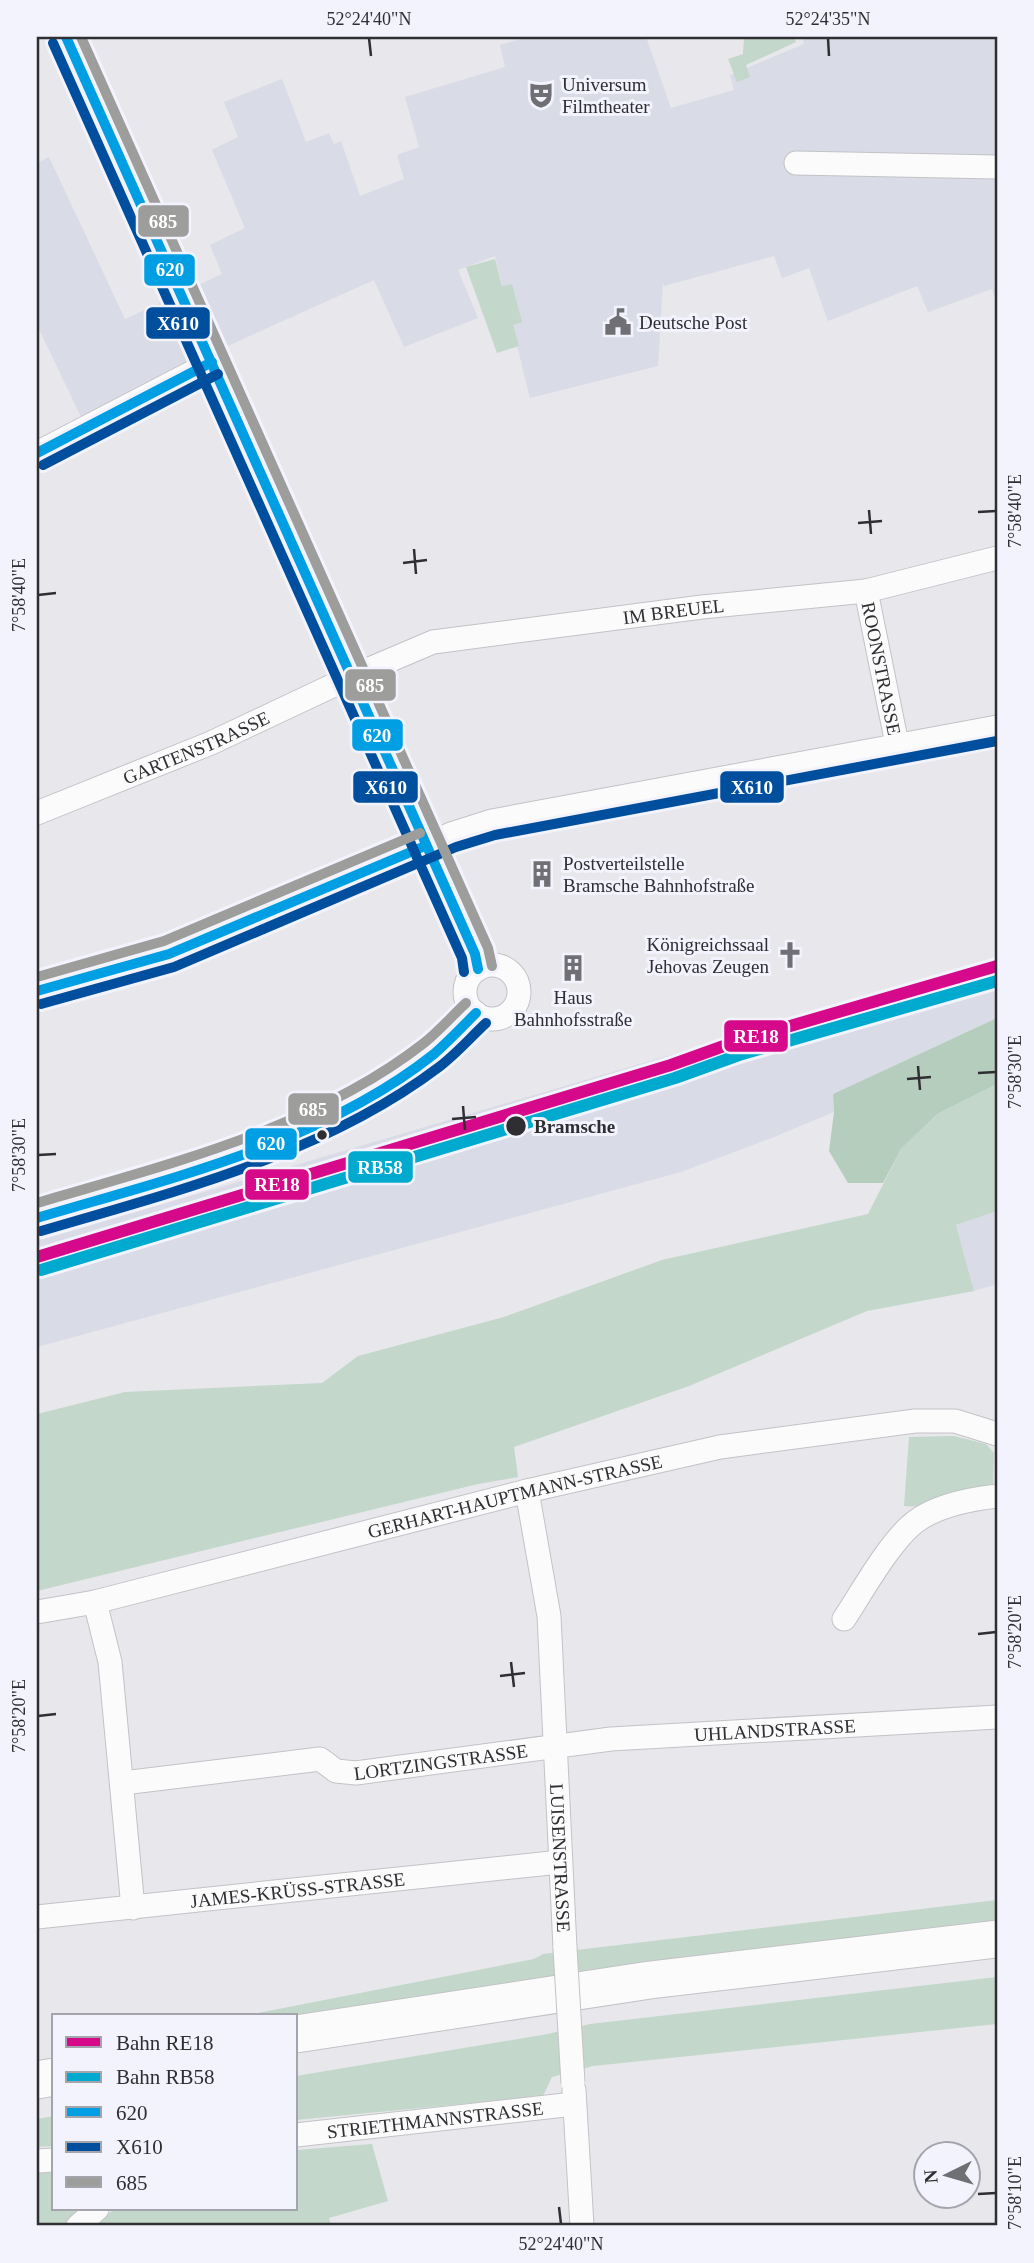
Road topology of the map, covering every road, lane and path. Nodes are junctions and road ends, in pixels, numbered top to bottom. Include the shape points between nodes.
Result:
1 (66, 37) edge
2 (796, 163) dead end
3 (997, 167) edge
4 (212, 362) junction
5 (37, 453) edge
6 (997, 558) edge
7 (866, 591) junction
8 (353, 676) junction
9 (997, 727) edge
10 (897, 744) junction
11 (37, 813) edge
12 (425, 846) junction
13 (478, 969) junction
14 (37, 991) edge
15 (476, 1013) junction
16 (37, 1218) edge
17 (997, 1434) edge
18 (527, 1491) junction
19 (997, 1496) edge
20 (94, 1602) junction
21 (37, 1612) edge
22 (844, 1619) dead end
23 (997, 1717) edge
24 (554, 1747) junction
25 (123, 1783) junction
26 (560, 1862) junction
27 (133, 1908) junction
28 (37, 1917) edge
29 (997, 1939) edge
30 (997, 1963) edge
31 (298, 2034) edge
32 (298, 2057) edge
33 (574, 2093) junction
34 (298, 2135) edge
35 (96, 2210) edge
36 (78, 2226) edge
37 (582, 2226) edge

1 - 4 street
2 - 3 street
4 - 5 street
4 - 8 street
6 - 7 street, IM BREUEL
7 - 8 street, IM BREUEL via 433,642
7 - 10 street, ROONSTRASSE
8 - 11 street, GARTENSTRASSE via 211,743
8 - 12 street
9 - 10 street
10 - 12 street via 492,821
12 - 13 street
12 - 14 street via 169,954
13 - 15 street via 465,991
13 - 15 street via 493,965 508,970 517,982 519,997 510,1012 497,1019
15 - 16 street via 427,1059 330,1119 187,1172
17 - 18 street, GERHART-HAUPTMANN-STRASSE via 955,1421 902,1422 720,1447
18 - 20 street, GERHART-HAUPTMANN-STRASSE
18 - 24 street, LUISENSTRASSE via 549,1616
19 - 22 street via 936,1510 913,1523
20 - 21 street, GERHART-HAUPTMANN-STRASSE
20 - 25 street via 110,1662
23 - 24 street, UHLANDSTRASSE via 611,1739
24 - 25 street, LORTZINGSTRASSE via 356,1773 337,1771 320,1759
24 - 26 street, LUISENSTRASSE
25 - 27 street
26 - 27 street, JAMES-KRÜSS-STRASSE
26 - 33 street, LUISENSTRASSE, bridge
27 - 28 street, JAMES-KRÜSS-STRASSE
29 - 31 highway via 637,1982
30 - 32 highway via 653,2003
33 - 34 street, STRIETHMANNSTRASSE
33 - 37 street, LUISENSTRASSE
35 - 36 street

